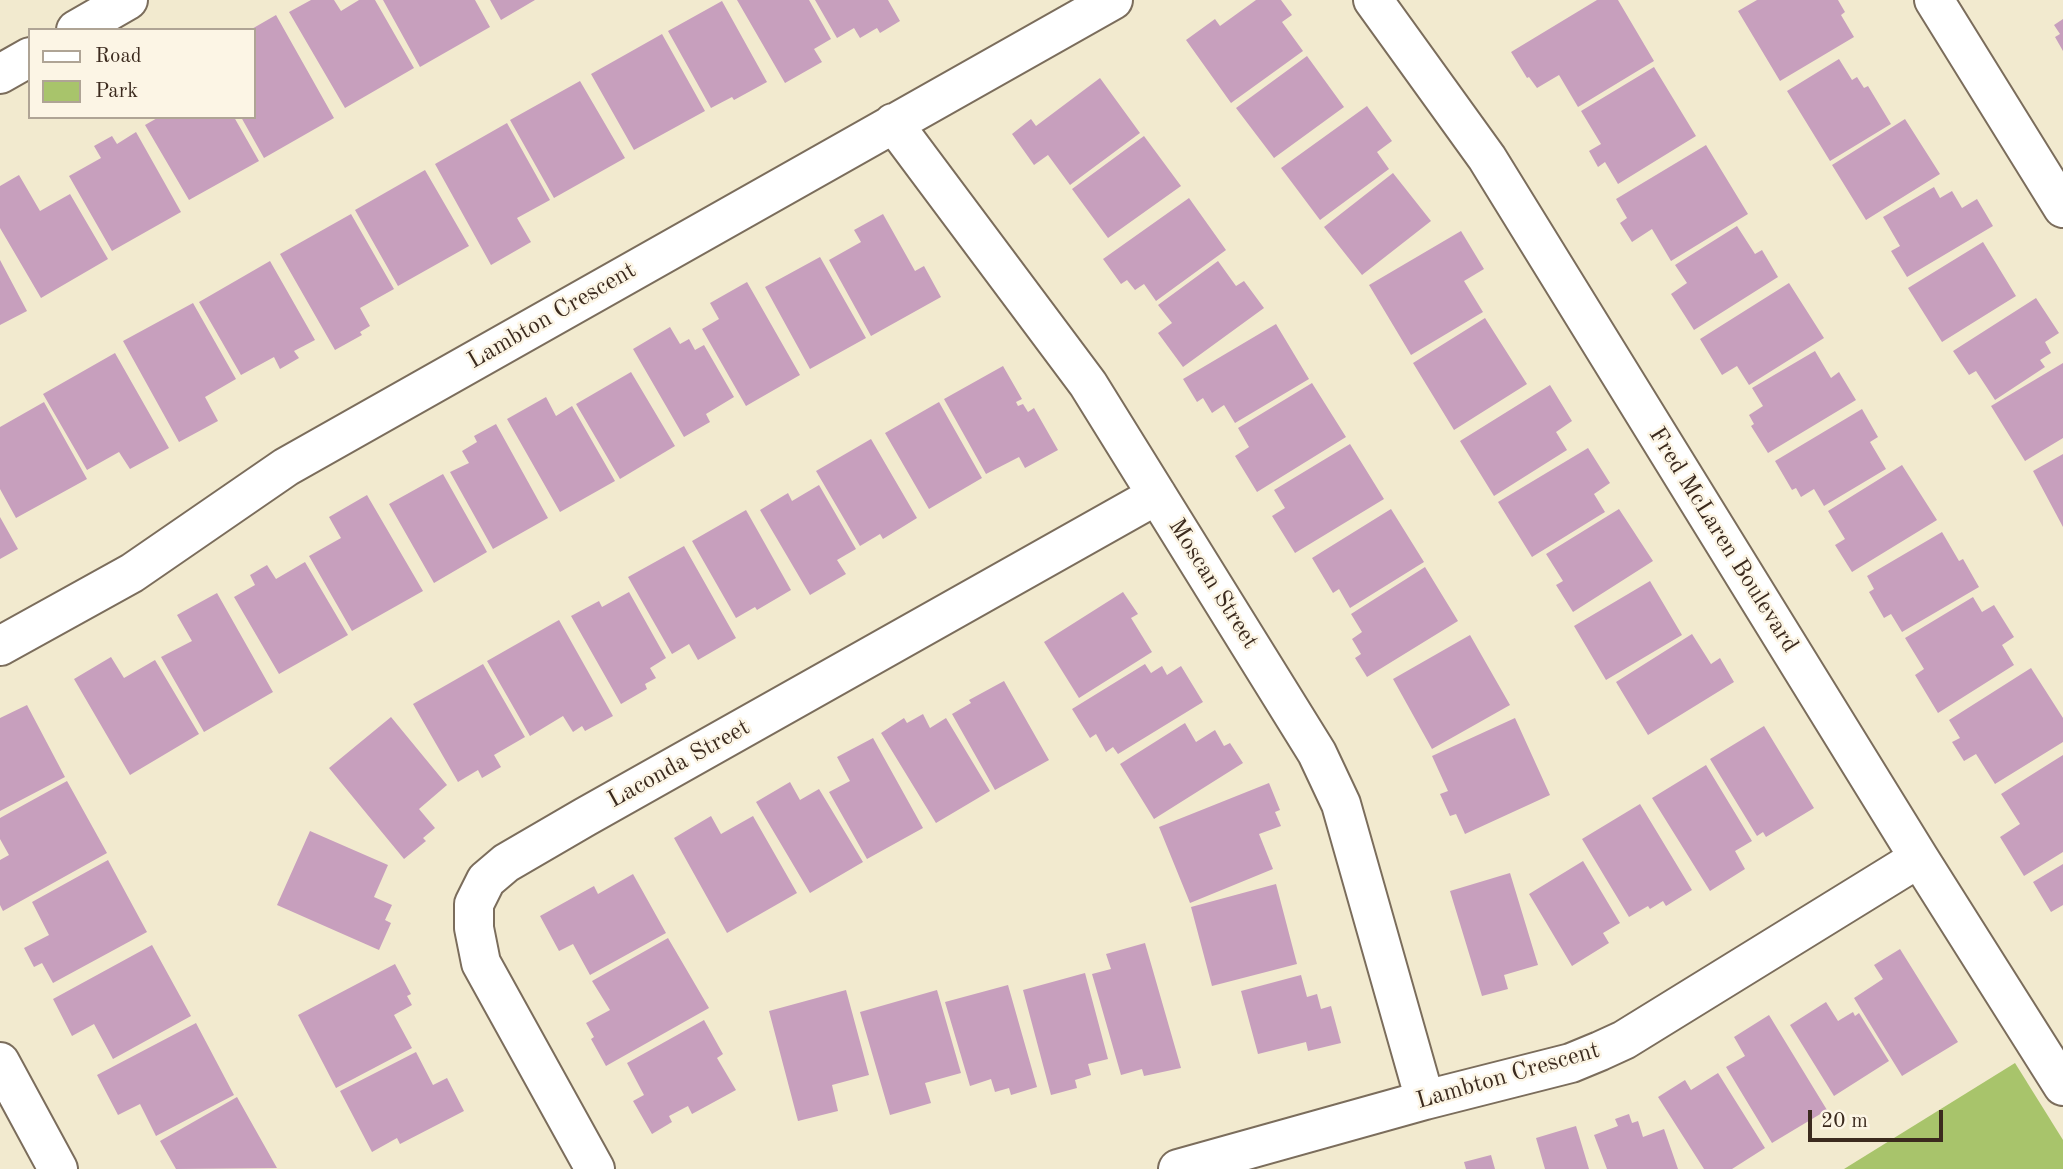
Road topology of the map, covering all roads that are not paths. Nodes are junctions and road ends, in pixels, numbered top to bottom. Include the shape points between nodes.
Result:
1 (128, 0) edge
2 (1112, 0) edge
3 (1373, 0) edge
4 (1934, 0) edge
5 (79, 28) edge
6 (28, 58) edge
7 (0, 74) edge
8 (893, 123) junction
9 (2063, 208) edge
10 (1157, 495) junction
11 (0, 646) edge
12 (1919, 858) junction
13 (0, 1062) edge
14 (2063, 1086) edge
15 (1425, 1100) junction
16 (58, 1169) edge
17 (595, 1169) edge
18 (1178, 1169) edge

1 - 5 street
2 - 8 street, Lambton Crescent
3 - 12 street, Fred McLaren Boulevard via 1487,158
4 - 9 street
6 - 7 street
8 - 10 street, Moscan Street via 1058,340
8 - 11 street, Lambton Crescent via 286,467 132,573
10 - 15 street, Moscan Street via 1317,752 1336,794
10 - 17 street, Laconda Street via 563,830 486,880 474,904 481,962
12 - 14 street, Fred McLaren Boulevard
12 - 15 street, Lambton Crescent via 1624,1040 1571,1063
13 - 16 street
15 - 18 street, Lambton Crescent

